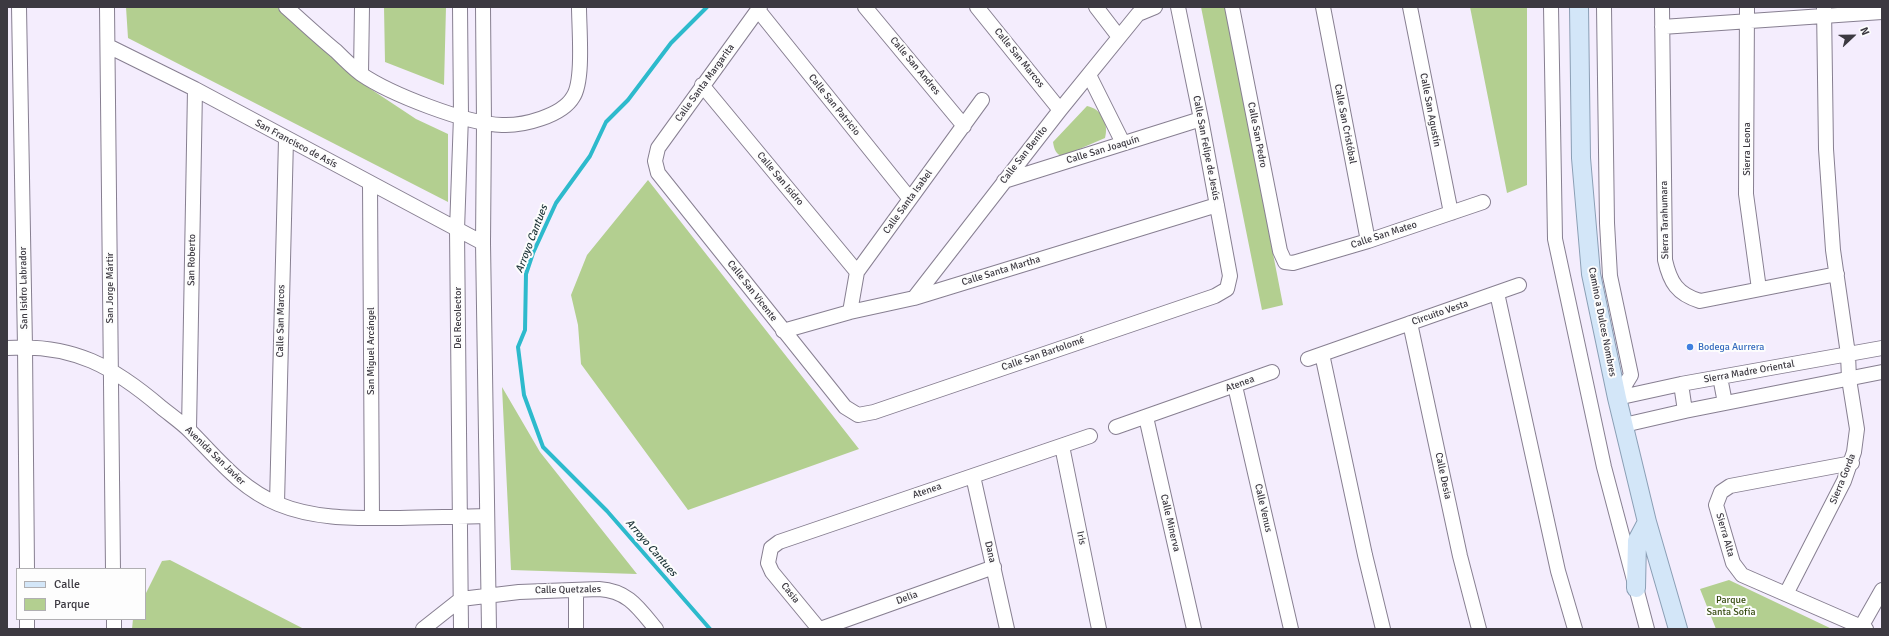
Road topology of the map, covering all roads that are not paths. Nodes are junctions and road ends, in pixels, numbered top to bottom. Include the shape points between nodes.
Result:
1 (18, 7) edge
2 (107, 7) edge
3 (286, 7) edge
4 (362, 7) edge
5 (460, 7) edge
6 (483, 7) edge
7 (579, 7) edge
8 (865, 7) edge
9 (977, 7) edge
10 (1096, 7) edge
11 (1155, 7) edge
12 (1178, 7) edge
13 (1232, 7) edge
14 (1322, 7) edge
15 (1410, 7) edge
16 (1551, 7) edge
17 (1579, 7) edge
18 (1604, 7) edge
19 (1662, 7) edge
20 (1747, 7) edge
21 (759, 8) edge
22 (1138, 11) edge
23 (1824, 11) edge
24 (1882, 12) edge
25 (1747, 21) junction
26 (1662, 27) junction
27 (1119, 37) junction
28 (108, 46) junction
29 (361, 73) junction
30 (1089, 75) junction
31 (702, 85) junction
32 (195, 89) junction
33 (982, 100) dead end
34 (1060, 110) junction
35 (461, 116) junction
36 (1202, 119) junction
37 (484, 123) junction
38 (964, 126) junction
39 (286, 139) junction
40 (1123, 143) junction
41 (655, 161) joint
42 (1004, 181) junction
43 (370, 184) junction
44 (910, 199) junction
45 (1483, 202) dead end
46 (1217, 205) junction
47 (1451, 213) junction
48 (457, 230) junction
49 (1368, 241) junction
50 (483, 243) junction
51 (1285, 262) joint
52 (857, 272) junction
53 (1836, 274) junction
54 (1519, 284) dead end
55 (1227, 289) joint
56 (1759, 289) junction
57 (1497, 293) junction
58 (914, 298) junction
59 (850, 312) junction
60 (1410, 323) junction
61 (784, 331) junction
62 (25, 347) junction
63 (7, 348) edge
64 (1882, 348) edge
65 (1322, 354) junction
66 (1848, 354) junction
67 (1308, 359) dead end
68 (110, 369) junction
69 (1272, 372) dead end
70 (1882, 372) edge
71 (1720, 377) junction
72 (1849, 379) junction
73 (1681, 384) junction
74 (1234, 386) junction
75 (1617, 398) junction
76 (1725, 403) junction
77 (1685, 411) junction
78 (858, 415) joint
79 (1146, 417) junction
80 (1624, 425) junction
81 (1116, 427) dead end
82 (189, 430) junction
83 (1090, 436) dead end
84 (1062, 446) junction
85 (1852, 463) junction
86 (973, 476) junction
87 (277, 503) junction
88 (487, 516) junction
89 (459, 517) junction
90 (372, 518) junction
91 (1647, 522) junction
92 (768, 554) joint
93 (994, 567) junction
94 (27, 568) edge
95 (113, 568) edge
96 (1636, 588) junction
97 (576, 590) junction
98 (1882, 590) edge
99 (1786, 594) junction
100 (489, 595) junction
101 (461, 600) junction
102 (1864, 628) edge
103 (423, 629) edge
104 (461, 629) edge
105 (489, 629) edge
106 (576, 629) edge
107 (656, 629) edge
108 (820, 629) edge
109 (1007, 629) edge
110 (1100, 629) edge
111 (1194, 629) edge
112 (1291, 629) edge
113 (1383, 629) edge
114 (1479, 629) edge
115 (1575, 629) edge
116 (1647, 629) edge
117 (1678, 629) edge

1 - 62 street, San Isidro Labrador
2 - 28 street, San Jorge Mártir
3 - 29 street
4 - 29 street
5 - 35 street, Del Recolector
6 - 37 street
7 - 37 street via 579,76 573,97 555,113 537,120 502,126
8 - 38 street, Calle San Andres
9 - 34 street, Calle San Marcos
10 - 27 street
11 - 22 street, Calle San Benito
12 - 36 street, Calle San Felipe de Jesús
13 - 51 street, Calle San Pedro via 1280,251
14 - 49 street, Calle San Cristóbal
15 - 47 street, Calle San Agustín
16 - 96 street via 1555,239 1604,467
17 - 75 main road, Camino a Dulces Nombres via 1581,158 1586,227 1591,274
18 - 75 street via 1610,276 1631,374
19 - 26 street, Sierra Tarahumara
20 - 25 street, Sierra Leona
21 - 31 street, Calle Santa Margarita
21 - 44 street, Calle San Patricio
22 - 27 street, Calle San Benito
23 - 24 street
23 - 25 street
23 - 53 street, Sierra Gorda via 1826,150
25 - 26 street
25 - 56 street, Sierra Leona via 1746,194
26 - 56 street, Sierra Tarahumara via 1665,260 1669,275 1686,297 1700,301
27 - 30 street, Calle San Benito
28 - 32 street, San Francisco de Asís
28 - 68 street, San Jorge Mártir
29 - 35 street via 419,103
30 - 34 street, Calle San Benito
30 - 40 street
31 - 41 street, Calle Santa Margarita via 658,148
31 - 52 street, Calle San Isidro
32 - 39 street, San Francisco de Asís
32 - 82 street, San Roberto
33 - 38 street, Calle Santa Isabel
34 - 42 street, Calle San Benito
35 - 37 street
35 - 48 street, Del Recolector
36 - 40 street, Calle San Joaquín
36 - 46 street, Calle San Felipe de Jesús
37 - 50 street
38 - 44 street, Calle Santa Isabel
39 - 43 street, San Francisco de Asís
39 - 87 street, Calle San Marcos
40 - 42 street, Calle San Joaquín
41 - 61 street, Calle San Vicente via 658,173
42 - 58 street, Calle San Benito
43 - 48 street, San Francisco de Asís
43 - 90 street, San Miguel Arcángel
44 - 52 street, Calle Santa Isabel
45 - 47 street, Calle San Mateo
46 - 55 street, Calle San Felipe de Jesús via 1230,276
46 - 58 street, Calle Santa Martha
47 - 49 street, Calle San Mateo
48 - 50 street, San Francisco de Asís
48 - 89 street, Del Recolector
49 - 51 street, Calle San Mateo via 1293,263
50 - 88 street
52 - 59 street, Calle Santa Isabel
53 - 56 street, Sierra Tarahumara
53 - 66 street, Sierra Gorda
54 - 57 street, Circuito Vesta
55 - 78 street, Calle San Bartolomé via 1216,296 874,412
57 - 60 street, Circuito Vesta
57 - 115 street via 1554,556
58 - 59 street, Calle Santa Martha
59 - 61 street, Calle Santa Martha
60 - 65 street, Circuito Vesta
60 - 114 street, Calle Desia via 1460,556
61 - 78 street, Calle San Vicente via 845,407
62 - 63 street, Avenida San Javier
62 - 68 street, Avenida San Javier via 69,353
62 - 94 street, San Isidro Labrador
64 - 66 street, Sierra Madre Oriental
65 - 67 street, Circuito Vesta
65 - 113 street
66 - 71 street, Sierra Madre Oriental
66 - 72 street, Sierra Gorda
68 - 82 street, Avenida San Javier via 140,389
68 - 95 street, San Jorge Mártir
69 - 74 street, Atenea
70 - 72 street
71 - 73 street, Sierra Madre Oriental
71 - 76 street
72 - 76 street
72 - 85 street, Sierra Gorda via 1857,429
73 - 75 street, Sierra Madre Oriental
73 - 77 street
74 - 79 street, Atenea
74 - 112 street, Calle Venus
75 - 80 main road, Camino a Dulces Nombres
76 - 77 street
77 - 80 street
79 - 81 street, Atenea
79 - 111 street, Calle Minerva
80 - 91 main road, Camino a Dulces Nombres
82 - 87 street, Avenida San Javier via 240,482 257,494
83 - 84 street, Atenea
84 - 86 street, Atenea
84 - 110 street, Iris
85 - 99 street, Sierra Gorda
85 - 99 street, Sierra Alta via 1730,486 1721,492 1717,499 1716,505 1737,570 1750,579
86 - 92 street, Atenea via 779,542
86 - 93 street, Dana
87 - 90 street, Avenida San Javier via 318,515
88 - 89 street, Avenida San Javier
88 - 100 street
89 - 90 street, Avenida San Javier
89 - 101 street, Del Recolector
91 - 96 main road via 1637,541
91 - 117 main road, Camino a Dulces Nombres
92 - 108 street, Casia via 772,572
93 - 108 street, Delia
93 - 109 street, Dana
96 - 116 street
97 - 100 street, Calle Quetzales
97 - 106 street
97 - 107 street, Calle Quetzales via 611,590 620,593 628,597
98 - 102 street
99 - 102 street, Sierra Alta
100 - 101 street, Calle Quetzales
100 - 105 street
101 - 103 street
101 - 104 street, Del Recolector

